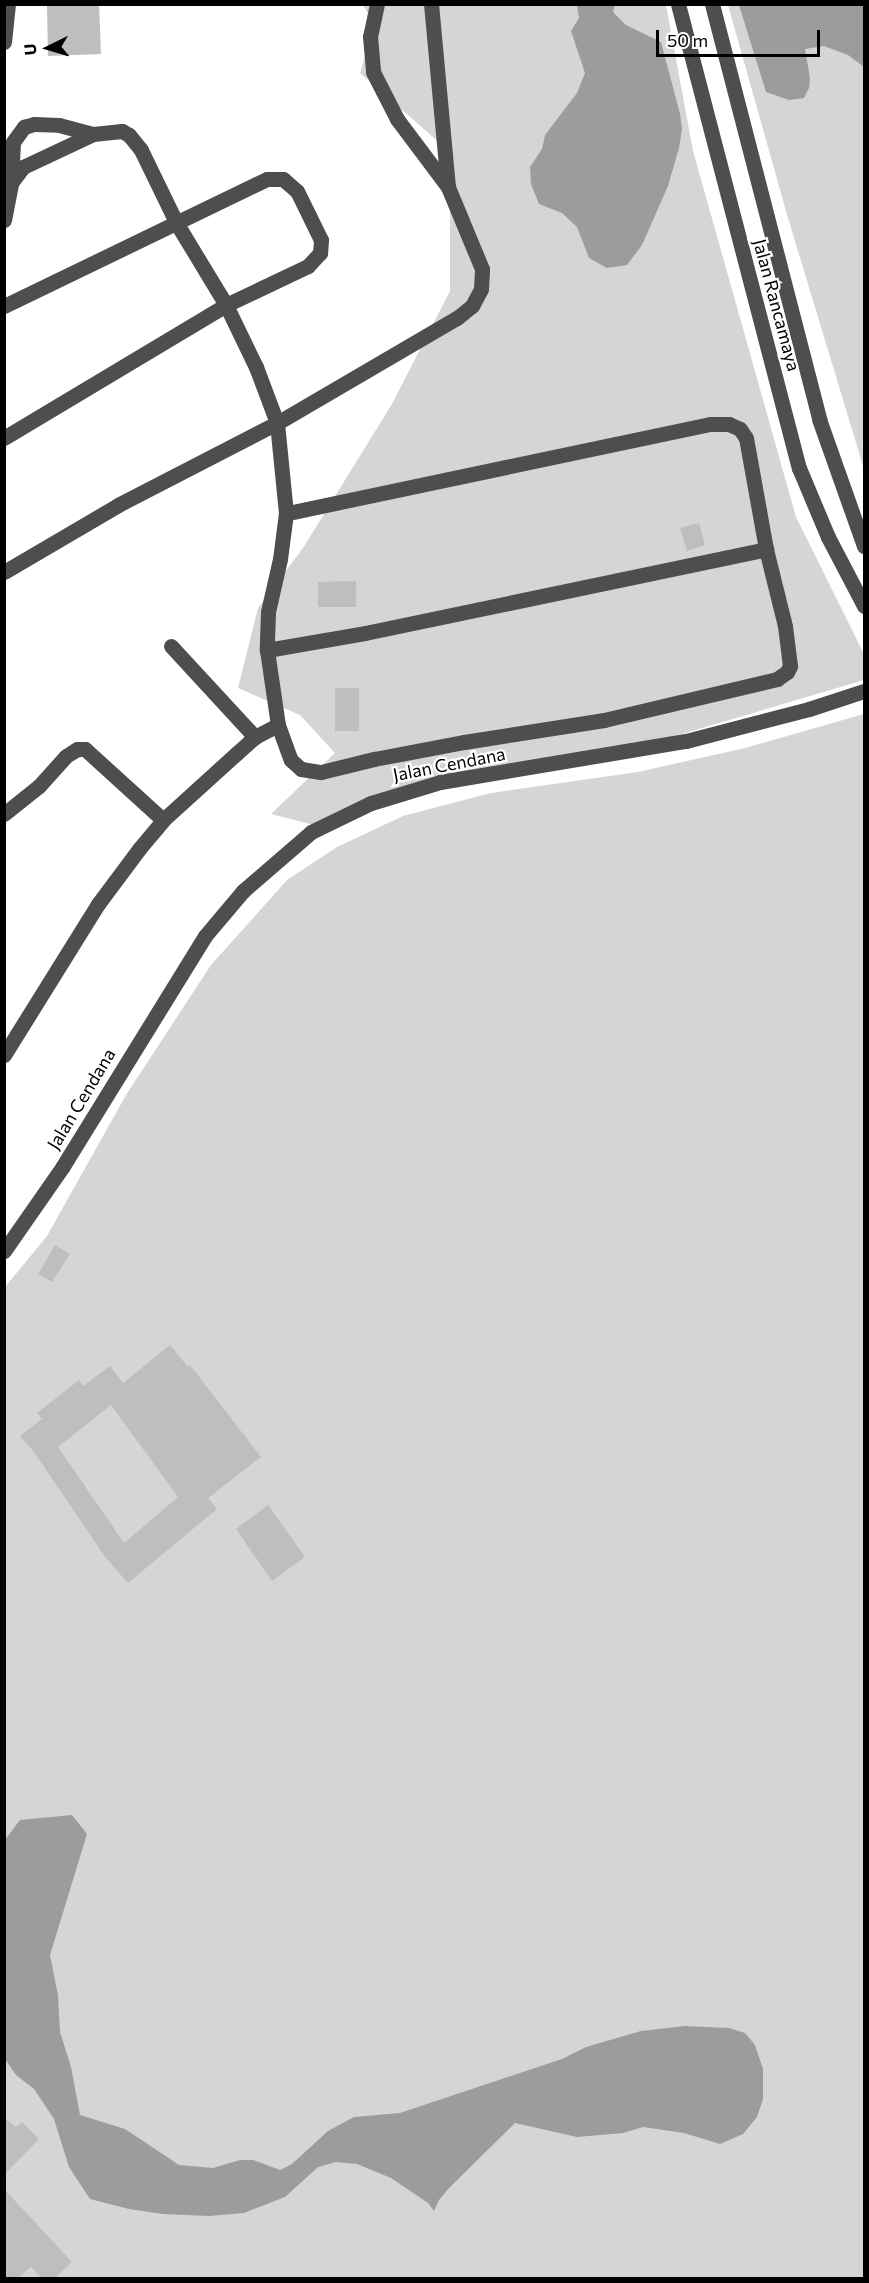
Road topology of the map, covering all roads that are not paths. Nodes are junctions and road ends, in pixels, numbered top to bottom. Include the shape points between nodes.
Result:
1 (8, 4) edge
2 (377, 4) edge
3 (431, 4) edge
4 (678, 4) edge
5 (712, 4) edge
6 (6, 36) edge
7 (93, 134) junction
8 (10, 183) junction
9 (448, 187) junction
10 (4, 220) edge
11 (177, 224) junction
12 (226, 305) junction
13 (4, 306) edge
14 (27, 422) junction
15 (277, 423) junction
16 (4, 424) edge
17 (4, 438) edge
18 (286, 513) junction
19 (864, 546) edge
20 (766, 549) junction
21 (4, 572) edge
22 (864, 606) edge
23 (171, 646) dead end
24 (267, 650) junction
25 (864, 691) edge
26 (278, 725) junction
27 (255, 737) junction
28 (4, 814) edge
29 (163, 820) junction
30 (4, 1055) edge
31 (4, 1251) edge

1 - 6 street
2 - 9 street via 370,36 373,72 397,119
3 - 9 street
4 - 22 street, Jalan Rancamaya via 799,468 828,537
5 - 19 street, Jalan Rancamaya via 824,439
7 - 8 street via 23,167
7 - 8 street via 58,125 24,127 14,142
7 - 11 street via 122,131 135,141
8 - 10 street
9 - 15 street via 482,269 481,289 472,306
11 - 12 street
11 - 12 street via 267,179 283,179 297,191 321,240 316,259
11 - 13 street
12 - 14 street
12 - 15 street
14 - 16 street
14 - 17 street
15 - 18 street
15 - 21 street via 118,505
18 - 20 street via 710,424 729,424 740,429 746,438
18 - 24 street via 268,612
20 - 24 street
20 - 26 street via 790,658 787,672 777,679 604,720 464,742 315,773 301,770 291,760
23 - 27 street
24 - 26 street
25 - 31 street, Jalan Cendana via 686,741 429,785 371,803 311,832 266,868 210,929 63,1166
26 - 27 street
27 - 29 street
28 - 29 street via 39,786 66,756 85,749
29 - 30 street via 98,904

